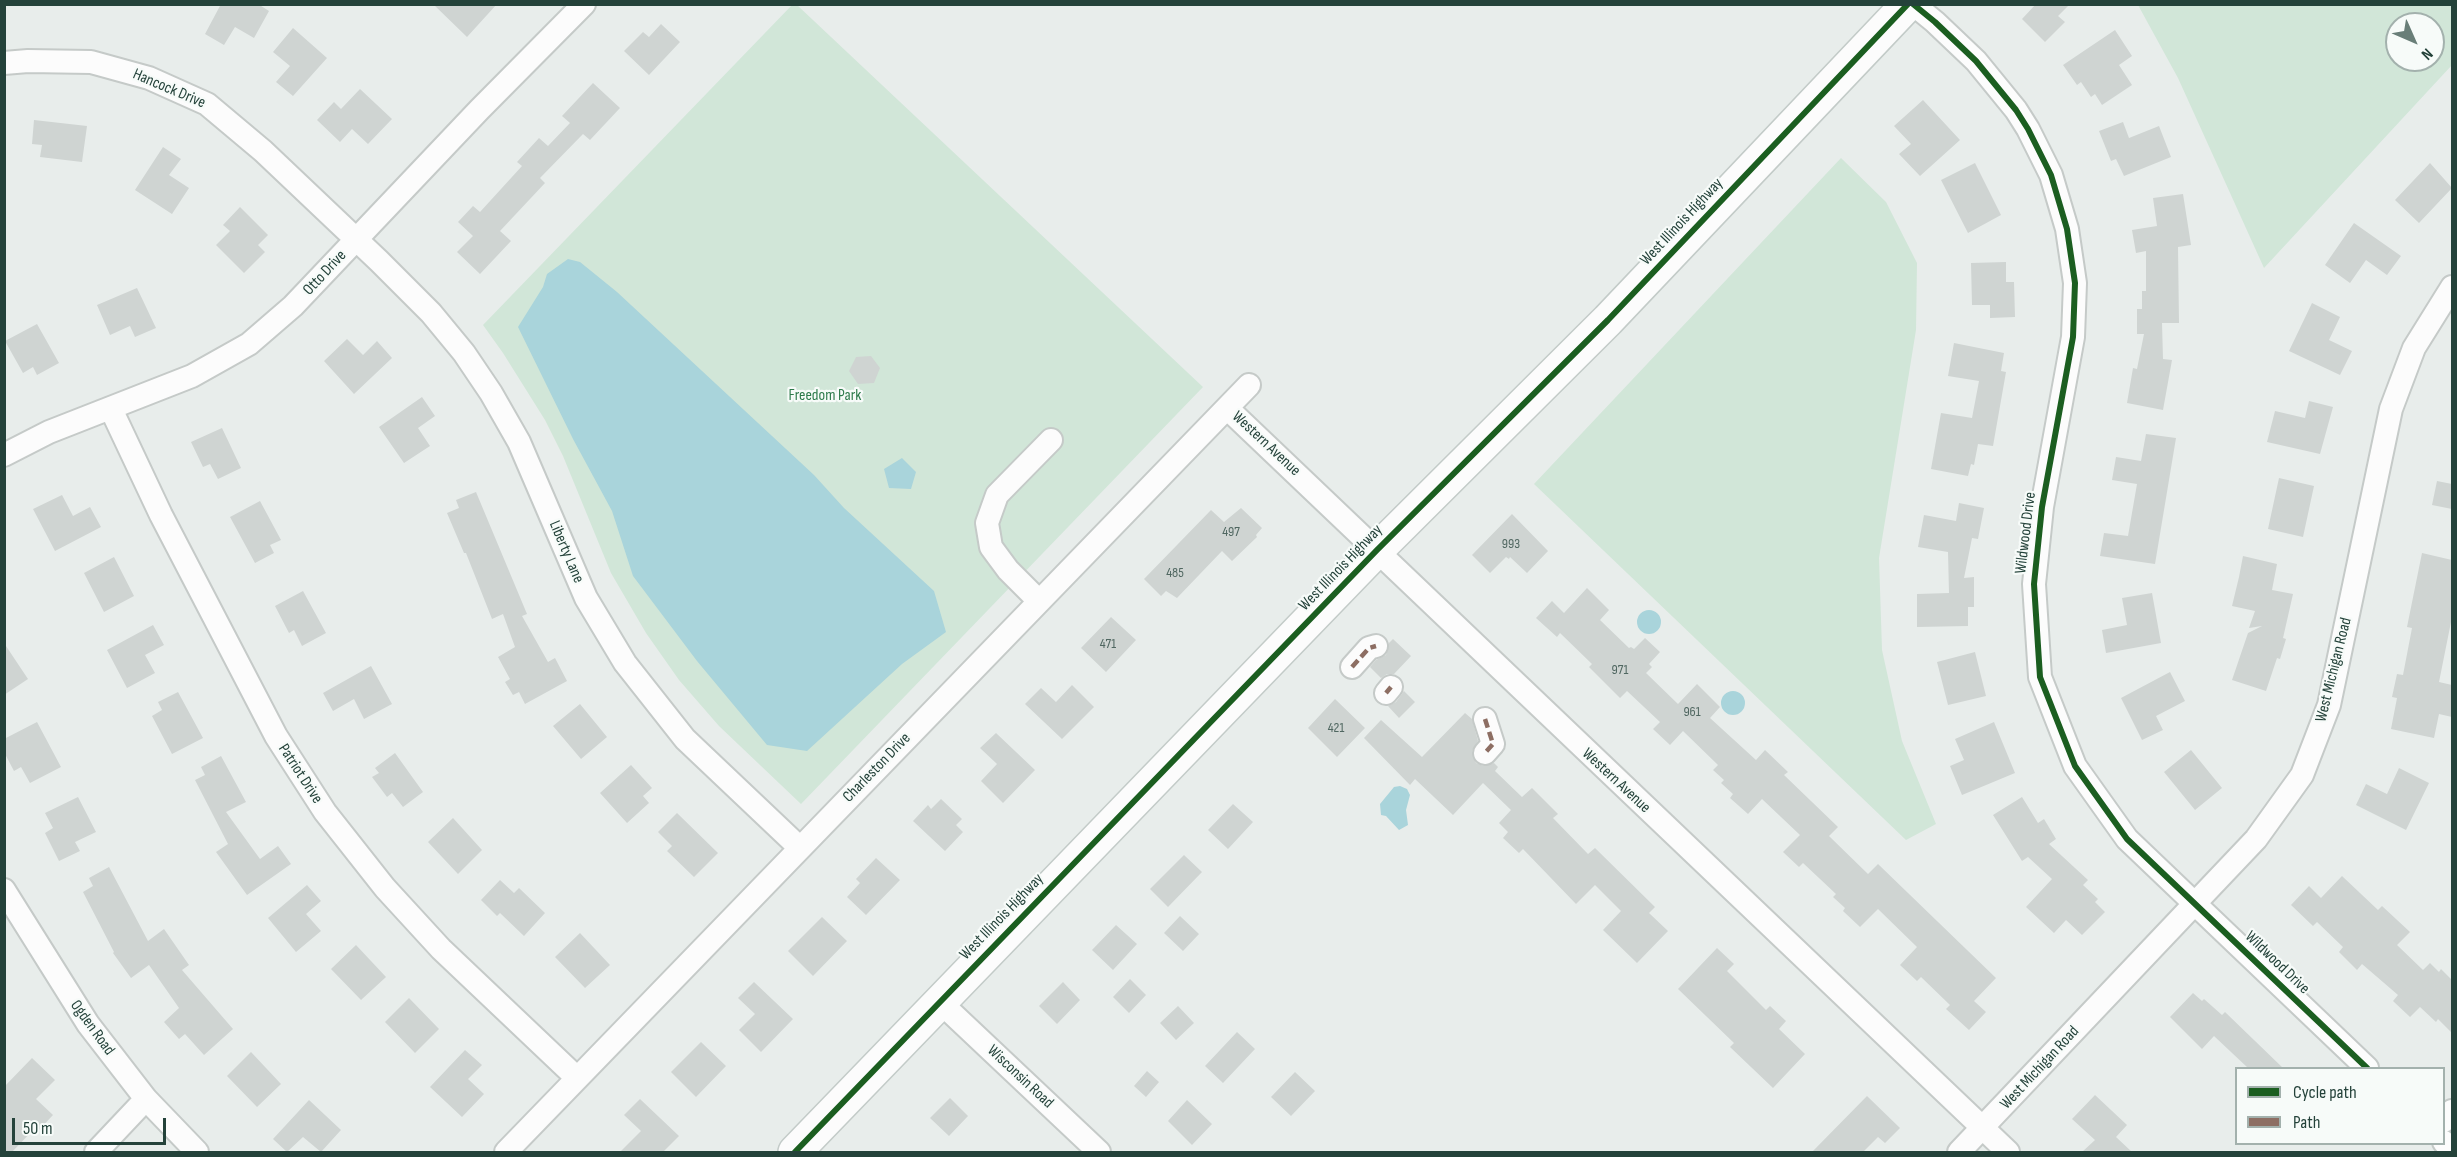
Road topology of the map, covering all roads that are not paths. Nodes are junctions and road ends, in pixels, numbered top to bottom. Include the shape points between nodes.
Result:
1 (1908, 4) edge
2 (1913, 4) edge
3 (578, 7) edge
4 (4, 63) edge
5 (357, 239) junction
6 (2452, 287) edge
7 (1249, 384) dead end
8 (111, 408) junction
9 (1227, 408) junction
10 (1051, 440) dead end
11 (4, 455) edge
12 (1377, 550) junction
13 (1039, 601) junction
14 (1376, 646) dead end
15 (1352, 667) dead end
16 (1485, 719) dead end
17 (1485, 753) dead end
18 (800, 848) junction
19 (4, 890) edge
20 (2196, 903) junction
21 (940, 1002) junction
22 (2366, 1067) edge
23 (577, 1078) junction
24 (146, 1099) junction
25 (1983, 1128) junction
26 (96, 1152) edge
27 (197, 1152) edge
28 (506, 1152) edge
29 (795, 1152) edge
30 (1099, 1152) edge
31 (1959, 1152) edge
32 (2008, 1152) edge

1 - 12 street, West Illinois Highway via 1608,320
2 - 20 street, Wildwood Drive via 1976,61 2028,129 2051,175 2067,229 2075,283 2073,337 2042,507 2034,584 2040,677 2075,766 2127,839
3 - 5 street, Otto Drive
4 - 5 street, Hancock Drive via 91,62 177,89 231,122
5 - 8 street, Otto Drive via 293,306 249,344 192,376
5 - 18 street, Liberty Lane via 431,313 491,393 519,442 586,598 639,682 685,739
6 - 20 street, West Michigan Road via 2414,348 2391,409 2329,705 2302,775 2256,839
7 - 9 street, Charleston Drive
8 - 11 street, Otto Drive
8 - 23 street, Patriot Drive via 160,515 276,736 325,812 385,888 441,949
9 - 12 street, Western Avenue
9 - 13 street, Charleston Drive
10 - 13 street via 997,495 987,523 991,547
12 - 21 street, West Illinois Highway
12 - 25 street, Western Avenue
13 - 18 street, Charleston Drive
14 - 15 street via 1369,648
16 - 17 street via 1493,744
18 - 23 street, Charleston Drive
19 - 24 street, Ogden Road via 70,998
20 - 22 street, Wildwood Drive
20 - 25 street, West Michigan Road
21 - 29 street, West Illinois Highway
21 - 30 street, Wisconsin Road
23 - 28 street, Charleston Drive
24 - 26 street
24 - 27 street, Ogden Road
25 - 31 street, West Michigan Road
25 - 32 street, Western Avenue

